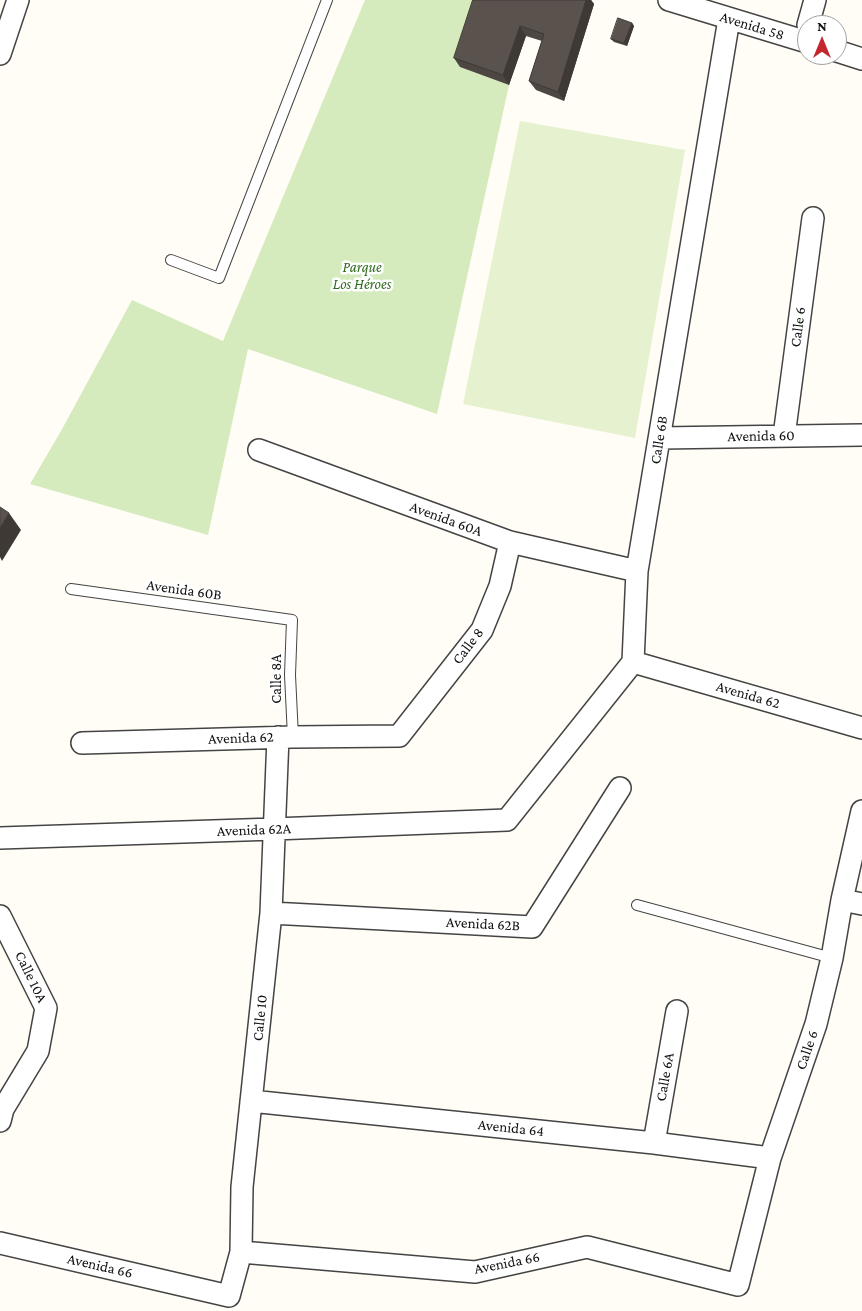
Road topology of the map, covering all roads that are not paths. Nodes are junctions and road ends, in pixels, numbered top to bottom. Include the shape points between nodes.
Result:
1 (18, 0) edge
2 (327, 0) edge
3 (669, 0) edge
4 (815, 0) edge
5 (811, 15) edge
6 (728, 19) junction
7 (797, 32) edge
8 (0, 54) edge
9 (847, 54) edge
10 (862, 59) edge
11 (813, 218) dead end
12 (171, 260) dead end
13 (862, 435) edge
14 (784, 436) junction
15 (660, 438) junction
16 (259, 450) dead end
17 (510, 542) junction
18 (637, 571) junction
19 (71, 590) dead end
20 (292, 620) joint
21 (633, 662) junction
22 (862, 728) edge
23 (399, 736) joint
24 (285, 737) junction
25 (82, 743) dead end
26 (620, 788) dead end
27 (862, 811) edge
28 (274, 829) junction
29 (0, 838) edge
30 (852, 902) edge
31 (636, 905) dead end
32 (271, 913) junction
33 (0, 916) edge
34 (832, 958) junction
35 (676, 1011) dead end
36 (251, 1100) junction
37 (0, 1121) edge
38 (654, 1143) junction
39 (770, 1158) junction
40 (0, 1243) edge
41 (242, 1252) junction
42 (738, 1285) joint
43 (229, 1296) joint

1 - 8 street
2 - 12 lane via 219,278
3 - 6 street, Avenida 58
4 - 5 street
6 - 7 street, Avenida 58
6 - 15 street, Calle 6B
9 - 10 street
11 - 14 street, Calle 6
13 - 14 street, Avenida 60
14 - 15 street, Avenida 60
15 - 18 street, Calle 6B
16 - 17 street, Avenida 60A
17 - 18 street, Avenida 60A
17 - 23 street, Calle 8 via 500,586 482,630
18 - 21 street, Calle 6B
19 - 20 lane, Avenida 60B
20 - 24 lane, Calle 8A
21 - 22 street, Avenida 62
21 - 28 street, Avenida 62A via 507,820
23 - 24 street, Avenida 62
24 - 25 street, Avenida 62
24 - 28 street, Calle 10
26 - 32 street, Avenida 62B via 532,927
27 - 30 street, Calle 6
28 - 29 street, Avenida 62A
28 - 32 street, Calle 10
30 - 34 street, Calle 6
31 - 34 lane
32 - 36 street, Calle 10
33 - 37 street, Calle 10A via 46,1008 38,1051 3,1109
34 - 39 street, Calle 6 via 816,1024
35 - 38 street, Calle 6A
36 - 38 street, Avenida 64
36 - 41 street, Calle 10 via 242,1187
38 - 39 street, Avenida 64
39 - 42 street, Calle 6
40 - 43 street, Avenida 66
41 - 42 street, Avenida 66 via 475,1272 587,1248
41 - 43 street, Calle 10

